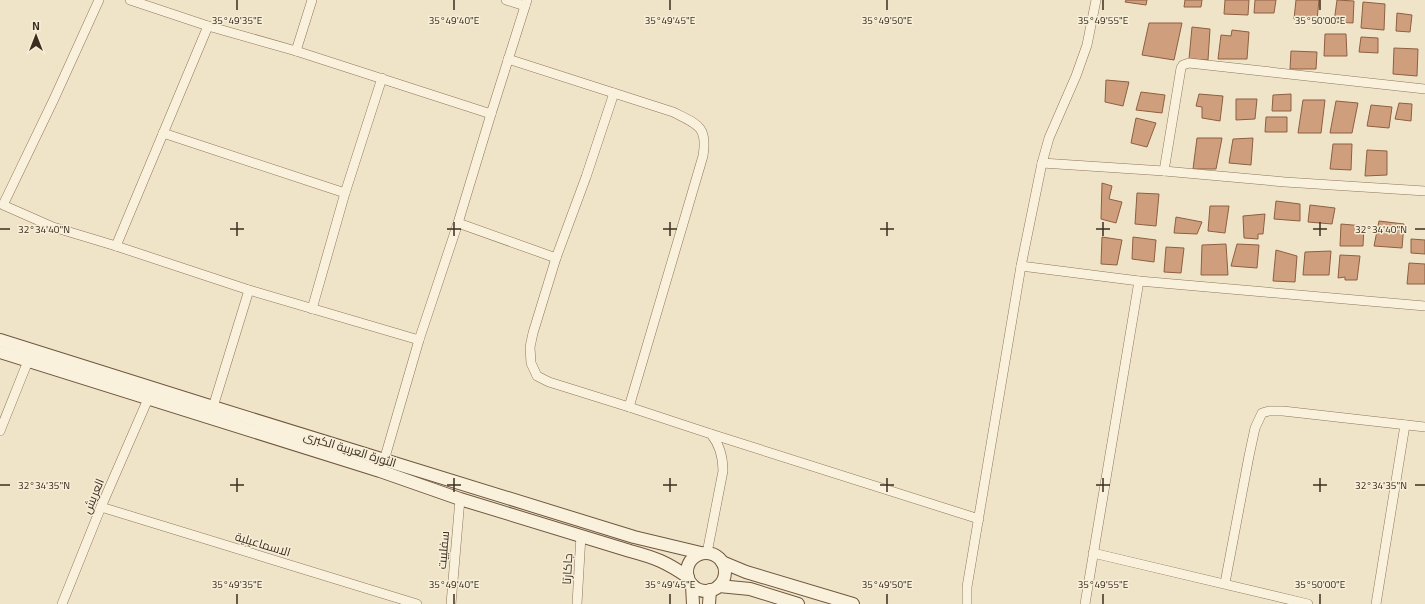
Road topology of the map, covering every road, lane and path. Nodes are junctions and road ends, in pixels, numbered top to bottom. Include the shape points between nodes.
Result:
1 (99, 0) edge
2 (130, 0) edge
3 (312, 0) edge
4 (506, 0) edge
5 (1096, 0) edge
6 (526, 3) edge
7 (208, 26) junction
8 (296, 51) junction
9 (508, 59) junction
10 (382, 78) junction
11 (1425, 89) edge
12 (614, 93) junction
13 (491, 114) junction
14 (163, 134) junction
15 (1042, 163) junction
16 (1164, 171) junction
17 (1425, 191) edge
18 (345, 193) junction
19 (1, 205) edge
20 (458, 223) junction
21 (116, 246) junction
22 (556, 258) junction
23 (1021, 266) junction
24 (1139, 281) junction
25 (249, 290) junction
26 (1425, 306) edge
27 (312, 309) junction
28 (0, 340) edge
29 (419, 340) junction
30 (0, 352) edge
31 (28, 361) junction
32 (148, 399) junction
33 (629, 407) junction
34 (213, 408) junction
35 (1405, 425) junction
36 (1425, 427) edge
37 (0, 431) edge
38 (711, 434) junction
39 (385, 459) junction
40 (380, 471) junction
41 (460, 499) junction
42 (101, 507) junction
43 (979, 518) junction
44 (580, 535) junction
45 (634, 537) junction
46 (630, 551) junction
47 (704, 553) junction
48 (1093, 553) junction
49 (722, 562) junction
50 (690, 581) junction
51 (1225, 583) junction
52 (715, 588) junction
53 (62, 604) edge
54 (417, 604) edge
55 (451, 604) edge
56 (577, 604) edge
57 (693, 604) edge
58 (709, 604) edge
59 (798, 604) edge
60 (853, 604) edge
61 (967, 604) edge
62 (1085, 604) edge
63 (1308, 604) edge
64 (1376, 604) edge

1 - 19 street via 54,99
2 - 7 street
3 - 8 street
4 - 6 street
5 - 15 street via 1087,45 1049,138
6 - 9 street
7 - 8 street
7 - 14 street
8 - 10 street
9 - 12 street
9 - 13 street
10 - 13 street
10 - 18 street
11 - 16 street via 1189,63 1183,65 1179,75
12 - 22 street
12 - 33 street via 673,112 695,123 703,132 705,142
13 - 20 street
14 - 18 street
14 - 21 street
15 - 16 street
15 - 23 street
16 - 17 street
18 - 27 street
19 - 21 street via 53,227
20 - 22 street
20 - 29 street
21 - 25 street
22 - 33 street via 533,333 530,347 531,364 537,376 549,382
23 - 24 street
23 - 43 street
24 - 26 street
24 - 48 street
25 - 27 street
25 - 34 street
27 - 29 street
28 - 34 street, الثورة العربية الكبرى
29 - 39 street
30 - 31 street, الثورة العربية الكبرى
31 - 32 street, الثورة العربية الكبرى
31 - 37 street
32 - 40 street, الثورة العربية الكبرى
32 - 42 street, العريش
33 - 38 street
34 - 39 street, الثورة العربية الكبرى
35 - 36 street
35 - 51 street via 1283,411 1262,413 1255,428
35 - 64 street
38 - 43 street
38 - 47 street via 720,448 723,471
39 - 40 street
39 - 45 street, الثورة العربية الكبرى
40 - 41 street, الثورة العربية الكبرى
41 - 44 street, الثورة العربية الكبرى
41 - 55 street, سفلييت
42 - 53 street, العريش
42 - 54 street, الاسماعيلية
43 - 61 street
44 - 46 street, الثورة العربية الكبرى
44 - 56 street, جاكارتا
45 - 46 street
45 - 47 street, الثورة العربية الكبرى
46 - 50 street, الثورة العربية الكبرى via 665,562
47 - 49 street via 713,554
47 - 50 street via 691,560 687,571
48 - 51 street
48 - 62 street
49 - 52 street via 725,574 723,581
49 - 60 street via 746,572
50 - 52 street via 702,590
50 - 57 street
51 - 63 street
52 - 58 street
52 - 59 street via 750,589

